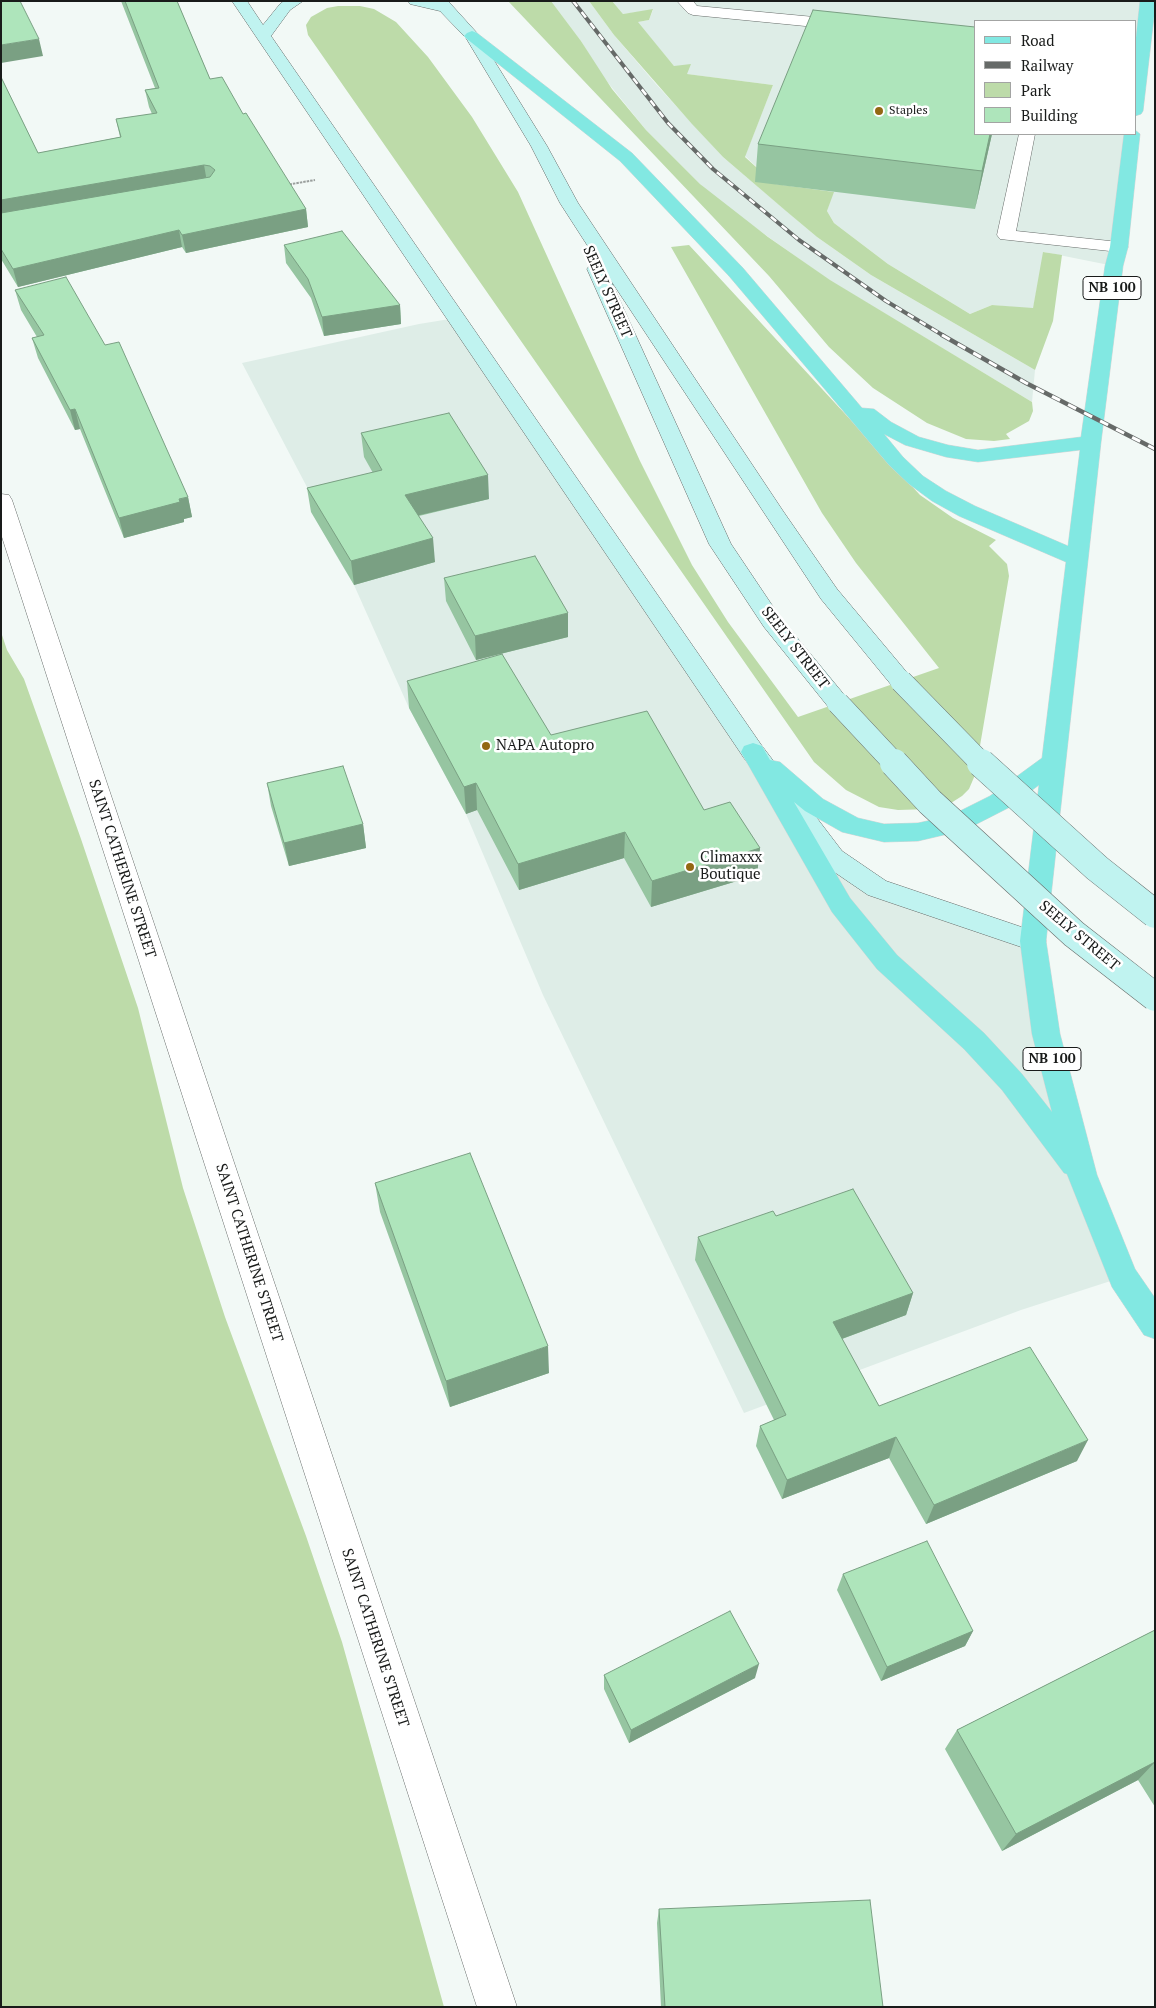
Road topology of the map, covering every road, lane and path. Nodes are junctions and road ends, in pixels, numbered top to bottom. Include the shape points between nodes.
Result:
1 (296, 1) edge
2 (415, 1) edge
3 (684, 1) edge
4 (1148, 1) edge
5 (243, 3) edge
6 (442, 4) edge
7 (858, 26) edge
8 (263, 36) junction
9 (472, 36) junction
10 (1136, 103) edge
11 (1027, 135) edge
12 (1132, 135) edge
13 (309, 181) dead end
14 (280, 186) edge
15 (568, 203) junction
16 (1119, 247) junction
17 (839, 393) junction
18 (1091, 442) junction
19 (1, 500) edge
20 (1077, 558) junction
21 (753, 752) junction
22 (1053, 762) junction
23 (1155, 914) edge
24 (1033, 941) junction
25 (1155, 997) edge
26 (1082, 1175) junction
27 (1155, 1325) edge
28 (496, 2007) edge

1 - 8 main road via 285,7
2 - 6 main road
3 - 7 street via 693,10
4 - 10 main road
5 - 8 main road
6 - 9 main road, SEELY STREET
8 - 21 main road
9 - 15 main road, SEELY STREET via 539,146
9 - 17 main road via 626,157 736,272
11 - 16 street via 1006,235
12 - 16 main road, NB 100
13 - 14 path
15 - 23 main road, SEELY STREET, bridge via 829,594 901,681 990,772
15 - 25 main road, SEELY STREET, bridge via 720,544 772,622 838,703 930,802 1074,934
16 - 18 main road, NB 100
17 - 18 main road via 891,430 946,452 978,456
17 - 20 main road via 896,461 939,496
18 - 20 main road, NB 100
19 - 28 street, SAINT CATHERINE STREET
20 - 22 main road, NB 100
21 - 22 main road via 814,805 851,826 884,833 918,832 956,824 999,802
21 - 24 main road via 833,858 877,888
21 - 26 main road via 841,905 887,962 974,1041 1012,1082
22 - 24 main road, NB 100
24 - 26 main road, NB 100 via 1046,1034
26 - 27 main road, NB 100 via 1123,1277

